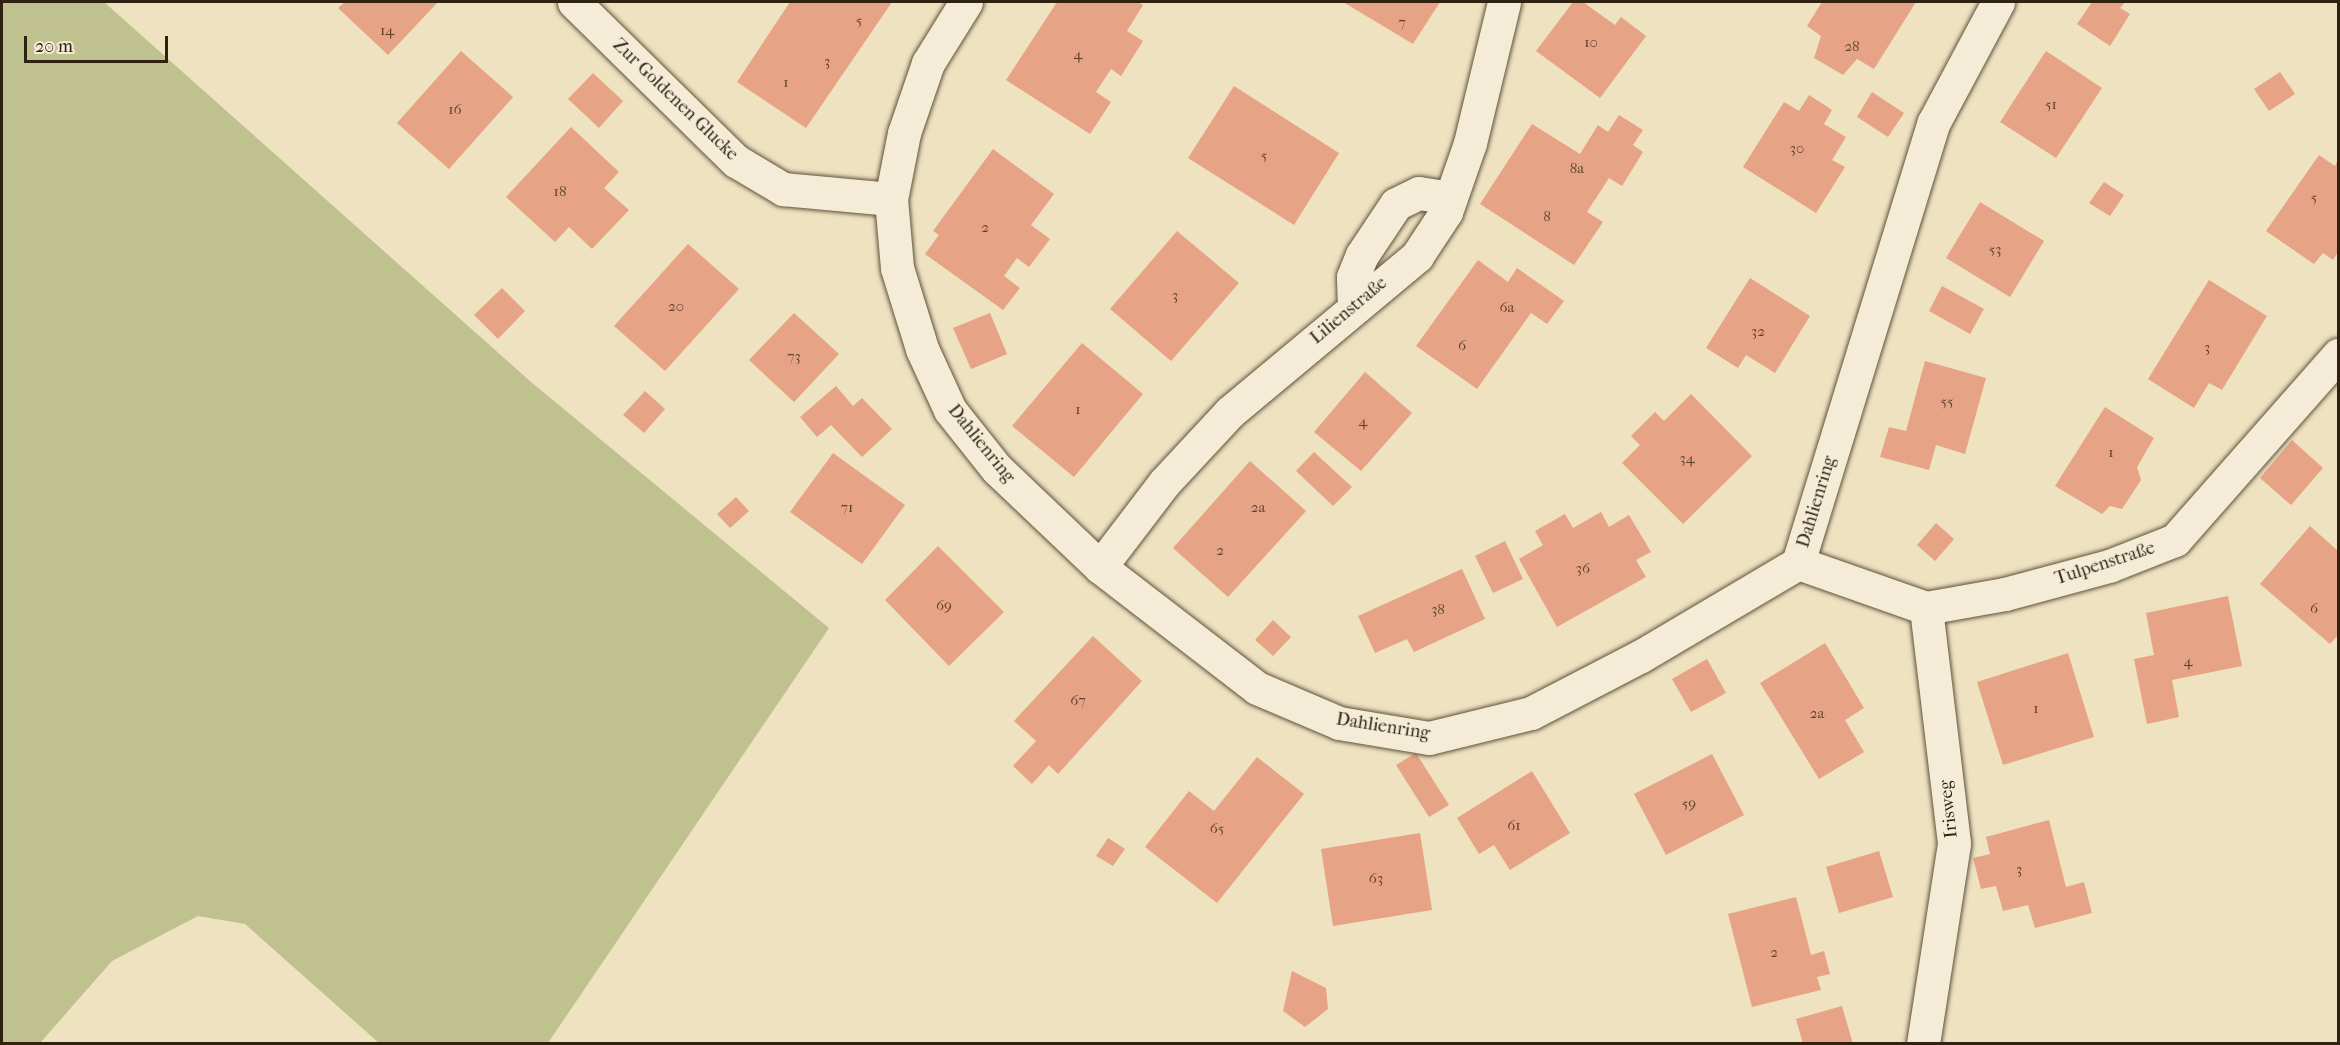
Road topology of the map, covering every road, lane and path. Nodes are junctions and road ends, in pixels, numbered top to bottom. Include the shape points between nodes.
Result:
1 (574, 2) edge
2 (966, 2) edge
3 (1504, 2) edge
4 (1998, 2) edge
5 (1450, 198) junction
6 (891, 199) junction
7 (1354, 307) junction
8 (2338, 355) edge
9 (1798, 563) junction
10 (1100, 567) junction
11 (1926, 609) junction
12 (1923, 1044) edge

1 - 6 street, Zur Goldenen Glucke via 736,161 783,189
2 - 6 street, Dahlienring via 928,63 904,133
3 - 5 street, Lilienstraße via 1470,143
4 - 9 street, Dahlienring via 1934,122
5 - 7 street, Lilienstraße via 1417,256
5 - 7 street via 1419,194 1396,204 1362,255 1353,277
6 - 10 street, Dahlienring via 897,268 922,349 950,410 997,469
7 - 10 street, Lilienstraße via 1230,412 1164,483
8 - 11 street, Tulpenstraße via 2175,540 2099,568 2005,594
9 - 10 street, Dahlienring via 1641,656 1531,713 1429,738 1339,723 1257,688
9 - 11 street
11 - 12 street, Irisweg via 1954,843

